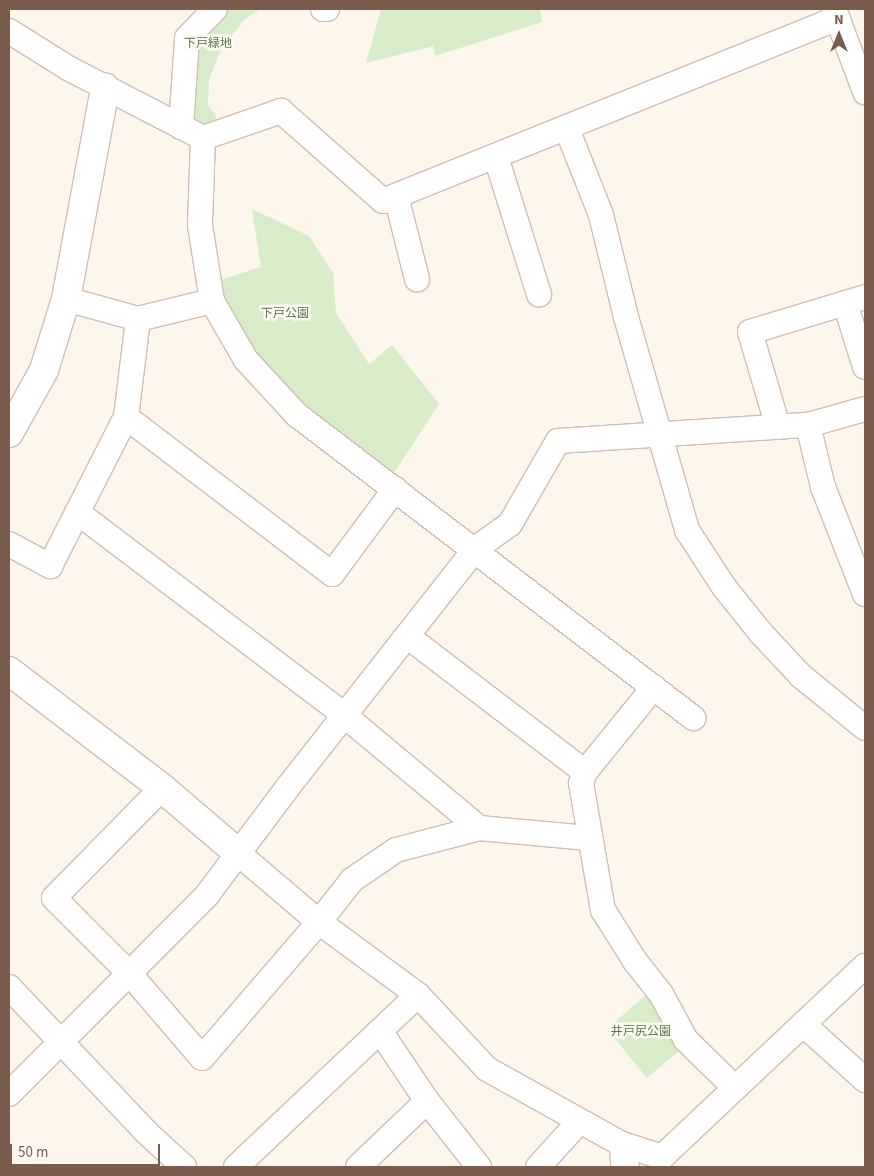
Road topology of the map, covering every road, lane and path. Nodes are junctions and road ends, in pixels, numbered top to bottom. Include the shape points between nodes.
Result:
1 (215, 9) edge
2 (323, 9) edge
3 (328, 9) edge
4 (836, 14) edge
5 (9, 31) edge
6 (859, 55) edge
7 (105, 88) junction
8 (865, 92) edge
9 (181, 127) junction
10 (567, 129) junction
11 (203, 138) junction
12 (496, 157) junction
13 (396, 196) junction
14 (417, 279) dead end
15 (540, 294) dead end
16 (66, 299) junction
17 (855, 300) edge
18 (212, 301) junction
19 (138, 319) junction
20 (865, 367) edge
21 (865, 409) edge
22 (126, 417) junction
23 (808, 425) junction
24 (778, 427) junction
25 (9, 433) edge
26 (658, 433) junction
27 (395, 488) junction
28 (77, 512) junction
29 (9, 544) edge
30 (475, 549) junction
31 (865, 594) edge
32 (407, 636) junction
33 (9, 671) edge
34 (654, 687) junction
35 (344, 715) junction
36 (693, 718) dead end
37 (865, 728) edge
38 (585, 772) junction
39 (162, 788) junction
40 (479, 828) junction
41 (589, 838) junction
42 (240, 854) junction
43 (319, 922) junction
44 (865, 966) edge
45 (129, 973) junction
46 (9, 987) edge
47 (418, 994) junction
48 (803, 1024) junction
49 (380, 1032) junction
50 (61, 1040) junction
51 (865, 1080) edge
52 (734, 1087) junction
53 (9, 1094) edge
54 (427, 1102) junction
55 (579, 1122) junction
56 (622, 1144) junction
57 (184, 1167) edge
58 (236, 1167) edge
59 (358, 1167) edge
60 (479, 1167) edge
61 (538, 1167) edge
62 (627, 1167) edge

1 - 9 street via 188,38
2 - 3 street
4 - 6 street
4 - 10 street
5 - 7 street
6 - 8 street
7 - 9 street
7 - 16 street
9 - 11 street
10 - 12 street
10 - 26 street via 601,215
11 - 13 street via 281,111 383,201
11 - 18 street via 200,225
12 - 13 street
12 - 15 street
13 - 14 street
16 - 19 street
16 - 25 street via 44,370
17 - 20 street
17 - 24 street via 750,332
18 - 19 street
18 - 27 street via 246,360 298,415
19 - 22 street
21 - 23 street
22 - 27 street via 332,574
22 - 28 street
23 - 24 street
23 - 31 street via 823,487
24 - 26 street
26 - 30 street via 558,441 510,524
26 - 37 street via 687,530 724,588 802,676
27 - 30 street
28 - 29 street via 50,566
28 - 35 street
30 - 32 street
30 - 34 street
32 - 35 street
32 - 38 street
33 - 39 street
34 - 36 street
34 - 38 street
35 - 40 street
35 - 42 street
38 - 41 street via 581,783
39 - 42 street
39 - 45 street via 54,898
40 - 41 street
40 - 43 street via 396,850 352,880
41 - 52 street via 603,910 635,961 661,994 686,1040
42 - 43 street
42 - 45 street via 208,895
43 - 45 street via 202,1058
43 - 47 street
44 - 48 street
45 - 50 street
46 - 50 street
47 - 49 street
47 - 55 street via 487,1069
48 - 51 street
48 - 52 street
49 - 54 street
49 - 58 street
50 - 53 street
50 - 57 street via 146,1132
52 - 56 street via 662,1157
54 - 59 street
54 - 60 street
55 - 56 street
55 - 61 street
56 - 62 street via 623,1162

